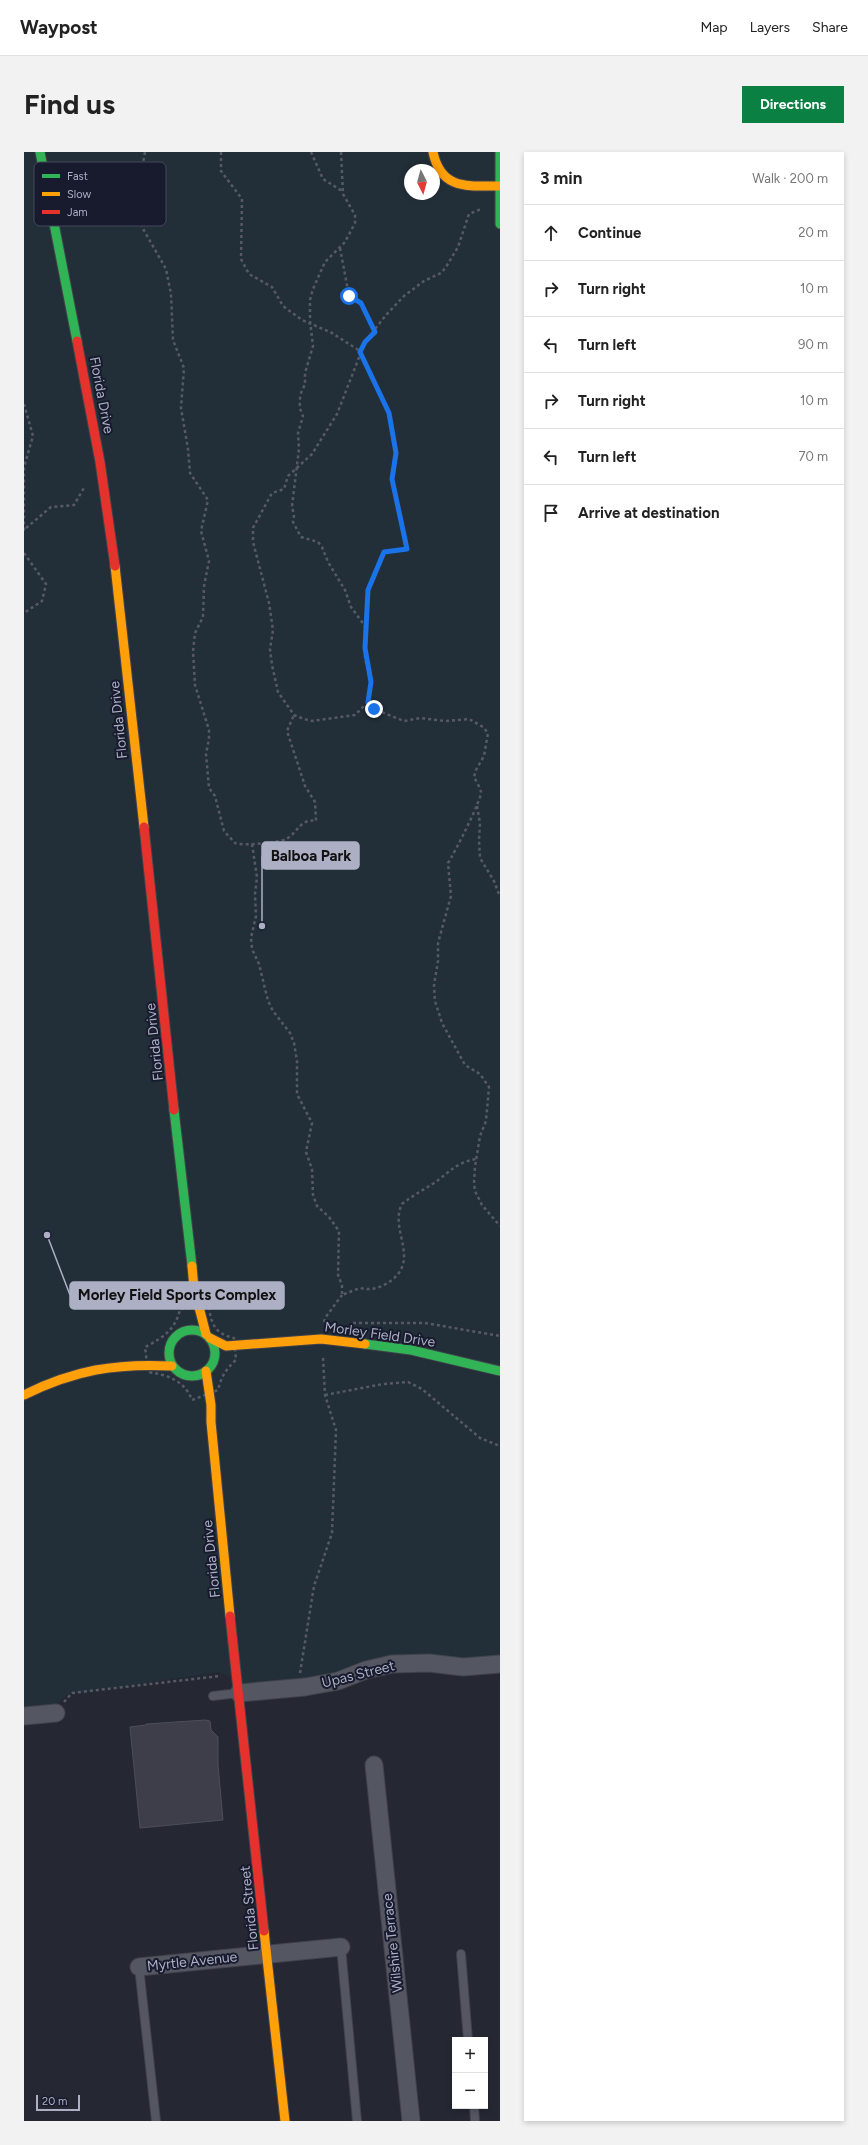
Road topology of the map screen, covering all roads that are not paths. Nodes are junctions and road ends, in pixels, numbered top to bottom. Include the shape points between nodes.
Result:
1 (40, 152) edge
2 (433, 152) edge
3 (500, 152) edge
4 (42, 162) edge
5 (500, 186) edge
6 (500, 224) edge
7 (54, 226) edge
8 (194, 1288) junction
9 (185, 1308) road end
10 (187, 1320) dead end
11 (181, 1333) junction
12 (208, 1336) junction
13 (170, 1343) junction
14 (254, 1345) junction
15 (158, 1349) dead end
16 (139, 1357) dead end
17 (213, 1362) junction
18 (125, 1364) junction
19 (172, 1366) junction
20 (206, 1371) junction
21 (500, 1371) edge
22 (183, 1374) junction
23 (195, 1386) dead end
24 (24, 1395) edge
25 (200, 1397) dead end
26 (211, 1422) junction
27 (499, 1668) edge
28 (239, 1693) junction
29 (213, 1696) dead end
30 (56, 1713) road end
31 (24, 1716) edge
32 (374, 1765) dead end
33 (341, 1946) joint
34 (268, 1954) junction
35 (461, 1954) dead end
36 (139, 1967) joint
37 (468, 2037) edge
38 (474, 2109) edge
39 (156, 2121) edge
40 (285, 2121) edge
41 (357, 2121) edge
42 (411, 2121) edge
43 (475, 2121) edge

1 - 4 street, Florida Drive
2 - 5 street via 434,163 442,176 452,183 466,186
3 - 5 street
5 - 6 street
7 - 8 street, Florida Drive via 100,462 132,720
8 - 9 street, Florida Drive
8 - 12 street, Florida Drive
10 - 11 street
11 - 12 street via 198,1330
11 - 13 street
12 - 14 street, Morley Field Drive via 226,1346
12 - 17 street via 213,1343
13 - 15 street
13 - 19 street via 168,1350
14 - 17 street, Morley Field Drive
14 - 21 street, Morley Field Drive via 322,1339 411,1350
16 - 18 street
17 - 20 street
18 - 19 street
18 - 24 street via 101,1367 53,1381
19 - 22 street
20 - 22 street via 191,1376
20 - 26 street, Florida Drive
22 - 23 street
25 - 26 street, Florida Drive
26 - 28 street, Florida Drive
27 - 28 street, Upas Street via 463,1668 429,1663 392,1664 366,1670 338,1681
28 - 29 lane
28 - 34 street, Florida Street
30 - 31 street
32 - 42 street, Wilshire Terrace
33 - 34 street, Myrtle Avenue
33 - 41 lane
34 - 36 street, Myrtle Avenue
34 - 40 street, Florida Street
35 - 37 lane
36 - 39 lane
38 - 43 lane

